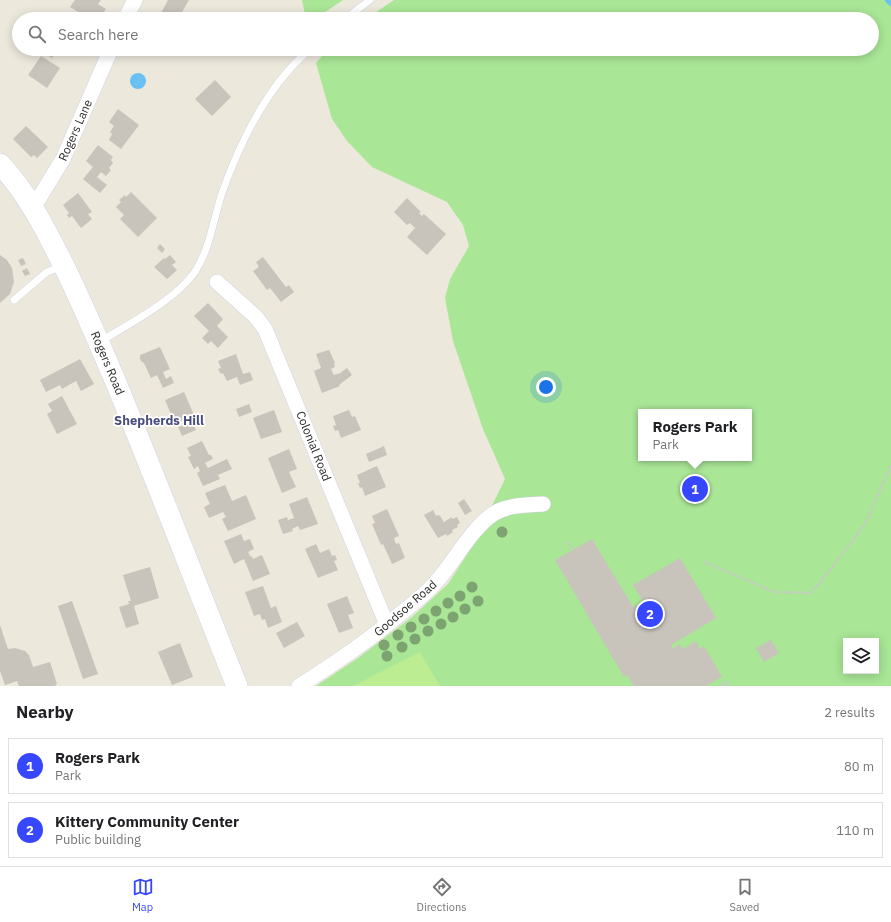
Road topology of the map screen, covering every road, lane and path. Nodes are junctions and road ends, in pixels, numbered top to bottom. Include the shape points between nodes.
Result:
1 (135, 0) edge
2 (370, 0) edge
3 (129, 12) edge
4 (354, 12) edge
5 (108, 56) edge
6 (303, 56) edge
7 (0, 164) edge
8 (33, 208) junction
9 (64, 265) junction
10 (217, 282) dead end
11 (14, 300) dead end
12 (99, 342) junction
13 (891, 466) edge
14 (542, 504) dead end
15 (568, 542) dead end
16 (573, 550) dead end
17 (705, 562) dead end
18 (387, 625) junction
19 (237, 686) edge
20 (299, 686) edge
21 (720, 686) edge
22 (728, 686) edge

1 - 3 street
2 - 4 lane
5 - 8 street, Rogers Lane via 63,159
6 - 12 lane via 287,71 247,135 222,194 202,257 193,274 169,297
7 - 8 main road, Rogers Road
8 - 9 main road, Rogers Road
9 - 11 lane via 47,272
9 - 12 main road, Rogers Road
10 - 18 street, Colonial Road via 256,317 265,329
12 - 19 main road, Rogers Road
13 - 17 path via 864,526 810,594 775,592
14 - 18 street, Goodsoe Road via 504,509 492,515 470,538 436,582
15 - 16 path
18 - 20 street, Goodsoe Road via 351,653
21 - 22 path via 726,682

